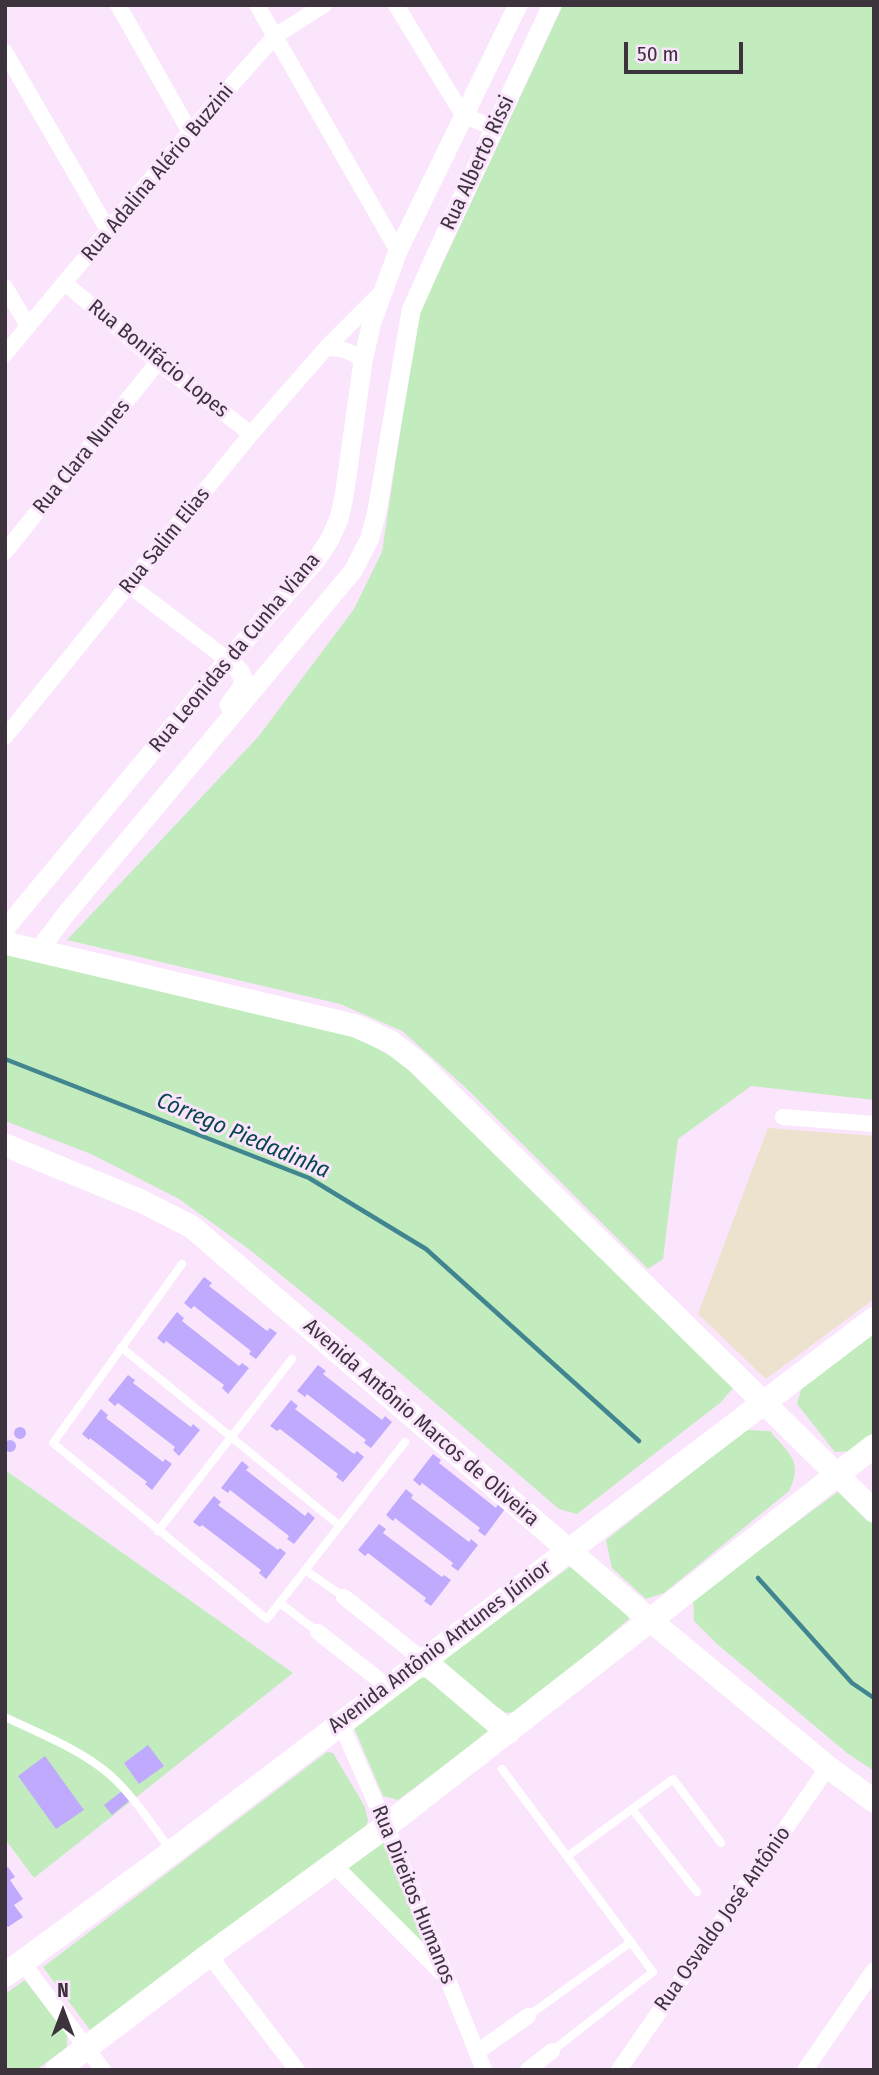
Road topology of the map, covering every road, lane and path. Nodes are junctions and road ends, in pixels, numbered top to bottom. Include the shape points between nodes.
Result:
1 (118, 5) edge
2 (257, 5) edge
3 (324, 5) edge
4 (396, 5) edge
5 (518, 5) edge
6 (552, 5) edge
7 (275, 36) junction
8 (5, 52) edge
9 (463, 115) junction
10 (494, 128) junction
11 (190, 132) junction
12 (108, 230) junction
13 (398, 251) junction
14 (66, 284) junction
15 (5, 287) edge
16 (382, 292) junction
17 (408, 323) joint
18 (28, 326) junction
19 (326, 348) junction
20 (5, 354) edge
21 (363, 360) junction
22 (158, 362) junction
23 (251, 434) junction
24 (5, 552) edge
25 (129, 585) junction
26 (228, 660) junction
27 (5, 737) edge
28 (209, 745) junction
29 (5, 929) edge
30 (5, 943) edge
31 (39, 950) junction
32 (782, 1117) dead end
33 (874, 1124) edge
34 (5, 1145) edge
35 (182, 1264) dead end
36 (874, 1319) edge
37 (121, 1347) junction
38 (292, 1359) dead end
39 (762, 1404) junction
40 (232, 1438) junction
41 (405, 1442) dead end
42 (874, 1446) edge
43 (835, 1475) junction
44 (874, 1511) edge
45 (340, 1526) junction
46 (158, 1531) junction
47 (569, 1549) junction
48 (305, 1570) junction
49 (344, 1597) joint
50 (280, 1603) junction
51 (650, 1620) junction
52 (318, 1632) joint
53 (424, 1660) junction
54 (388, 1686) junction
55 (5, 1717) edge
56 (340, 1722) junction
57 (508, 1732) junction
58 (828, 1767) junction
59 (502, 1769) dead end
60 (874, 1801) edge
61 (632, 1809) junction
62 (386, 1826) junction
63 (721, 1843) dead end
64 (172, 1852) junction
65 (568, 1856) junction
66 (334, 1865) junction
67 (697, 1892) dead end
68 (631, 1942) junction
69 (209, 1955) junction
70 (14, 1968) edge
71 (874, 1970) edge
72 (448, 1979) junction
73 (528, 2016) joint
74 (86, 2048) junction
75 (552, 2051) joint
76 (477, 2052) junction
77 (57, 2070) edge
78 (103, 2070) edge
79 (297, 2070) edge
80 (484, 2070) edge
81 (528, 2070) edge
82 (619, 2070) edge
83 (805, 2070) edge

1 - 11 street
2 - 7 street
3 - 7 street, Rua Adalina Alério Buzzini
4 - 9 street
5 - 9 street, Rua Alberto Rissi
6 - 10 street, Rua Alberto Rissi
7 - 11 street, Rua Adalina Alério Buzzini
7 - 13 street
8 - 12 street
9 - 10 street
9 - 13 street, Rua Alberto Rissi
10 - 17 street, Rua Alberto Rissi
11 - 12 street, Rua Adalina Alério Buzzini
12 - 14 street, Rua Adalina Alério Buzzini
13 - 16 street, Rua Alberto Rissi
14 - 18 street, Rua Adalina Alério Buzzini
14 - 22 street, Rua Bonifácio Lopes
15 - 18 street
16 - 19 street, Rua Salim Elias
16 - 21 street, Rua Leonidas da Cunha Viana
17 - 28 street, Rua Leonidas da Cunha Viana via 370,538 334,596
18 - 20 street, Rua Adalina Alério Buzzini
19 - 21 street via 340,348
19 - 23 street, Rua Salim Elias
21 - 26 street, Rua Leonidas da Cunha Viana via 339,519 317,559
22 - 23 street, Rua Bonifácio Lopes
22 - 24 street, Rua Clara Nunes
23 - 25 street, Rua Salim Elias
25 - 26 street
25 - 27 street, Rua Salim Elias
26 - 28 street via 243,673 242,689 212,725
26 - 29 street, Rua Leonidas da Cunha Viana
28 - 31 street, Rua Leonidas da Cunha Viana
30 - 31 main road
31 - 39 main road via 356,1026 391,1042 418,1063
32 - 33 street
34 - 47 main road, Avenida Antônio Marcos de Oliveira via 192,1227
35 - 37 lane
36 - 39 main road, Avenida Antônio Antunes Júnior
37 - 40 lane
37 - 46 lane via 53,1443
38 - 40 lane
39 - 43 main road
39 - 47 main road, Avenida Antônio Antunes Júnior
40 - 45 lane
40 - 46 lane
41 - 45 lane
42 - 43 main road
43 - 44 main road
43 - 51 main road
45 - 48 lane
46 - 50 lane via 267,1619
47 - 51 main road, Avenida Antônio Marcos de Oliveira
47 - 53 main road, Avenida Antônio Antunes Júnior
48 - 49 lane
48 - 50 lane
49 - 53 street
50 - 52 lane
51 - 57 main road
51 - 58 main road, Avenida Antônio Marcos de Oliveira
52 - 54 street
53 - 54 main road, Avenida Antônio Antunes Júnior
53 - 57 main road
54 - 56 main road, Avenida Antônio Antunes Júnior
55 - 64 lane via 110,1774
56 - 62 street, Rua Direitos Humanos
56 - 64 main road, Avenida Antônio Antunes Júnior
57 - 62 main road
58 - 60 main road, Avenida Antônio Marcos de Oliveira
58 - 82 street, Rua Osvaldo José Antônio
59 - 65 lane
61 - 63 lane via 673,1779
61 - 65 lane
61 - 67 lane
62 - 66 main road
62 - 72 street, Rua Direitos Humanos
64 - 70 main road, Avenida Antônio Antunes Júnior
65 - 68 lane
66 - 69 main road
66 - 72 street
68 - 73 lane
68 - 75 lane via 653,1972
69 - 74 main road
69 - 79 street
70 - 74 street
71 - 83 street
72 - 76 street, Rua Direitos Humanos
73 - 76 street
74 - 77 main road
74 - 78 street
75 - 81 street
76 - 80 street, Rua Direitos Humanos

